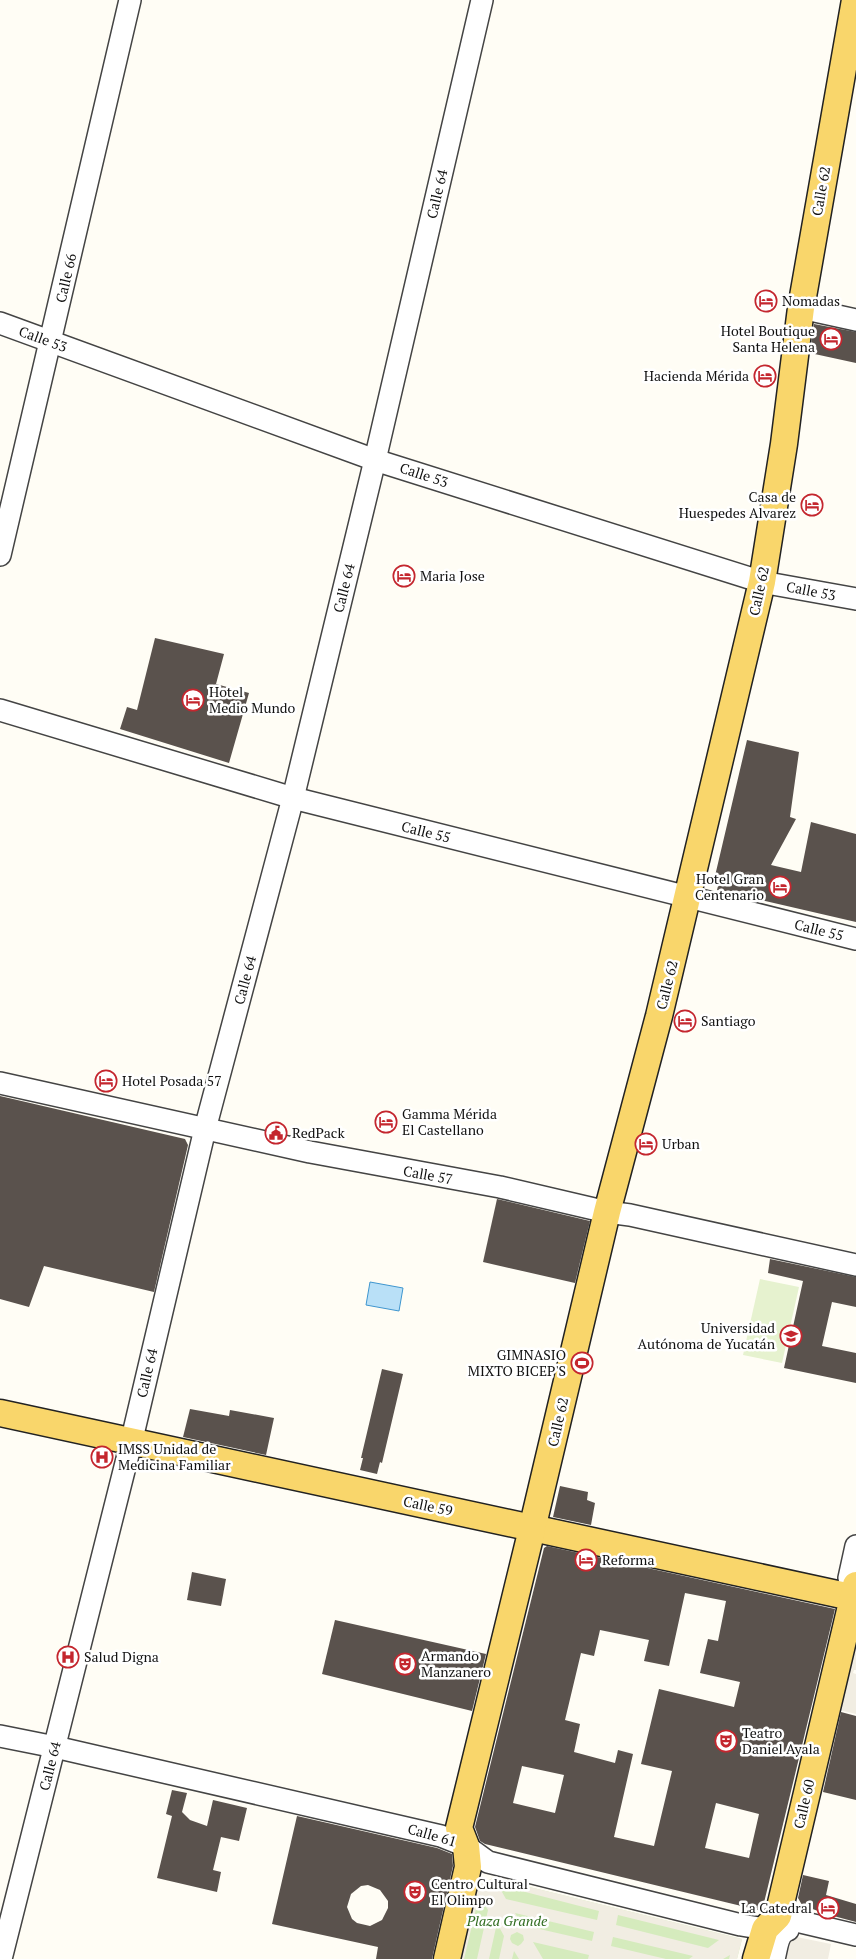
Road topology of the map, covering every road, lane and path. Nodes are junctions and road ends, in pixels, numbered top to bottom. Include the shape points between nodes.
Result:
1 (130, 0) edge
2 (482, 0) edge
3 (855, 0) edge
4 (800, 308) junction
5 (856, 320) edge
6 (0, 323) edge
7 (51, 342) junction
8 (375, 460) junction
9 (0, 556) edge
10 (762, 582) junction
11 (856, 599) edge
12 (0, 710) edge
13 (293, 798) junction
14 (701, 900) junction
15 (856, 928) edge
16 (856, 938) edge
17 (856, 945) edge
18 (0, 1084) edge
19 (205, 1129) junction
20 (607, 1212) junction
21 (856, 1265) edge
22 (0, 1414) edge
23 (131, 1443) junction
24 (532, 1528) junction
25 (856, 1546) edge
26 (852, 1598) edge
27 (0, 1736) edge
28 (55, 1747) junction
29 (466, 1846) junction
30 (781, 1902) dead end
31 (777, 1930) junction
32 (856, 1935) edge
33 (0, 1959) edge
34 (447, 1959) edge
35 (756, 1959) edge
36 (774, 1959) edge

1 - 7 street, Calle 66
2 - 8 street, Calle 64
3 - 4 main road, Calle 62
4 - 5 street
4 - 10 main road, Calle 62 via 784,444
6 - 7 street, Calle 53
7 - 8 street, Calle 53
7 - 9 street, Calle 66
8 - 10 street, Calle 53
8 - 13 street, Calle 64
10 - 11 street, Calle 53
10 - 14 main road, Calle 62
12 - 13 street, Calle 55
13 - 14 street, Calle 55
13 - 19 street, Calle 64
14 - 15 street
14 - 16 street, Calle 55
14 - 17 street
14 - 20 main road, Calle 62 via 659,1016
18 - 19 street, Calle 57
19 - 20 street, Calle 57 via 500,1187
19 - 23 street, Calle 64
20 - 21 street, Calle 57
20 - 24 main road, Calle 62
22 - 23 main road, Calle 59
23 - 24 main road, Calle 59
23 - 28 street, Calle 64
24 - 26 main road, Calle 59
24 - 29 main road, Calle 62 via 458,1828
25 - 26 street
26 - 30 street
26 - 31 main road, Calle 60
27 - 28 street, Calle 61
28 - 29 street, Calle 61 via 441,1836
28 - 33 street, Calle 64
29 - 31 street, Calle 61 via 488,1862 741,1925
29 - 34 main road, Calle 62 via 468,1867
31 - 32 street via 788,1919
31 - 35 main road, Calle 60
31 - 36 street via 785,1931 780,1936

